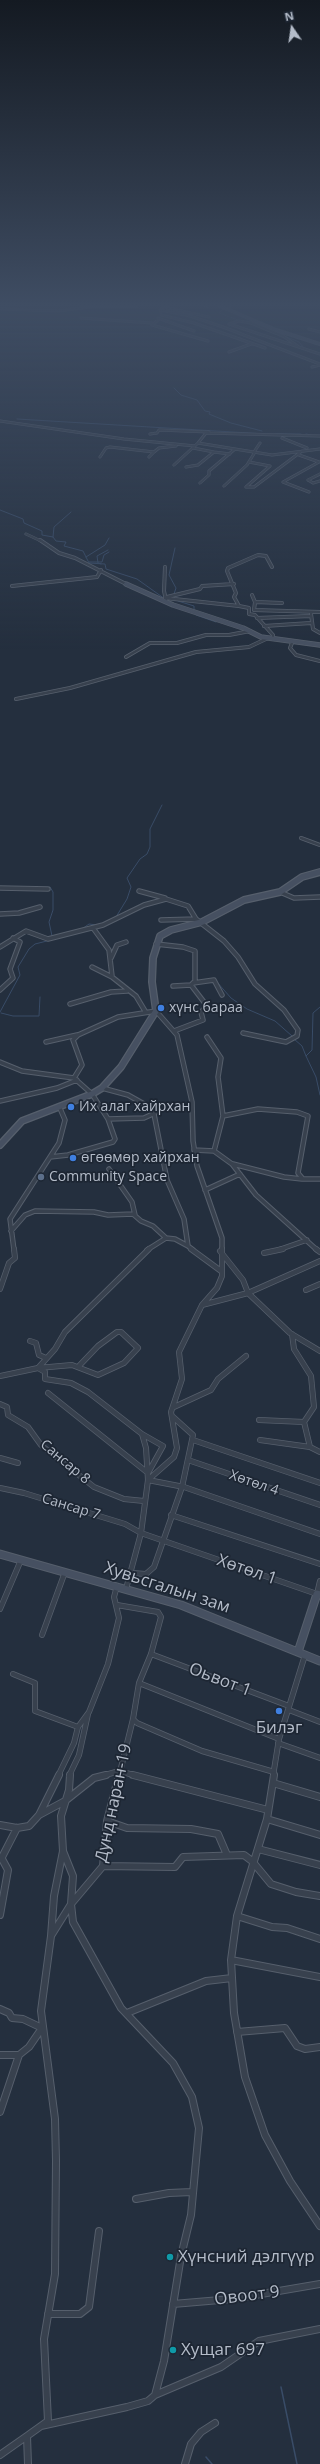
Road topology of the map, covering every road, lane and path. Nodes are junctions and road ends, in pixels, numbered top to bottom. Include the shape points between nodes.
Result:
1 (0, 421) edge
2 (219, 433) junction
3 (150, 434) dead end
4 (278, 436) junction
5 (320, 436) edge
6 (198, 443) junction
7 (260, 443) dead end
8 (195, 446) junction
9 (235, 449) junction
10 (309, 449) junction
11 (320, 449) edge
12 (302, 451) junction
13 (154, 452) junction
14 (214, 452) junction
15 (255, 452) junction
16 (231, 454) junction
17 (299, 455) junction
18 (100, 457) dead end
19 (148, 457) dead end
20 (249, 462) junction
21 (319, 462) edge
22 (174, 465) dead end
23 (186, 468) dead end
24 (320, 474) edge
25 (320, 481) edge
26 (200, 483) dead end
27 (224, 486) dead end
28 (308, 492) dead end
29 (26, 534) dead end
30 (165, 567) dead end
31 (272, 567) dead end
32 (101, 570) junction
33 (126, 584) joint
34 (234, 584) junction
35 (12, 586) dead end
36 (252, 595) dead end
37 (165, 598) junction
38 (255, 602) junction
39 (169, 603) junction
40 (282, 603) dead end
41 (239, 606) junction
42 (310, 612) junction
43 (320, 612) edge
44 (311, 616) junction
45 (257, 618) junction
46 (311, 623) junction
47 (264, 626) junction
48 (250, 632) junction
49 (319, 632) edge
50 (268, 638) junction
51 (273, 639) junction
52 (292, 643) junction
53 (320, 645) edge
54 (126, 656) dead end
55 (320, 660) edge
56 (16, 699) dead end
57 (301, 838) dead end
58 (320, 845) edge
59 (320, 872) edge
60 (0, 888) edge
61 (48, 889) dead end
62 (139, 891) dead end
63 (280, 892) junction
64 (320, 897) edge
65 (166, 899) junction
66 (40, 907) dead end
67 (0, 914) edge
68 (196, 918) junction
69 (161, 920) dead end
70 (202, 922) junction
71 (93, 928) junction
72 (13, 938) junction
73 (126, 942) dead end
74 (156, 944) junction
75 (0, 947) edge
76 (109, 962) junction
77 (92, 967) dead end
78 (112, 977) junction
79 (192, 984) junction
80 (173, 986) dead end
81 (0, 990) edge
82 (128, 991) junction
83 (222, 995) dead end
84 (70, 1004) dead end
85 (145, 1011) junction
86 (156, 1011) junction
87 (174, 1031) junction
88 (243, 1033) dead end
89 (77, 1035) junction
90 (207, 1037) dead end
91 (46, 1042) dead end
92 (0, 1062) edge
93 (76, 1079) junction
94 (102, 1088) junction
95 (92, 1094) junction
96 (0, 1101) edge
97 (59, 1106) junction
98 (155, 1113) junction
99 (223, 1116) junction
100 (108, 1119) junction
101 (0, 1145) edge
102 (194, 1150) junction
103 (214, 1151) junction
104 (50, 1157) junction
105 (232, 1164) junction
106 (109, 1169) dead end
107 (240, 1174) junction
108 (303, 1179) junction
109 (320, 1179) edge
110 (205, 1190) junction
111 (135, 1217) junction
112 (11, 1231) junction
113 (166, 1238) junction
114 (307, 1240) junction
115 (188, 1246) junction
116 (220, 1250) junction
117 (320, 1252) edge
118 (264, 1253) dead end
119 (320, 1261) edge
120 (221, 1271) junction
121 (320, 1284) edge
122 (0, 1289) edge
123 (306, 1290) dead end
124 (248, 1293) junction
125 (202, 1305) junction
126 (292, 1334) junction
127 (30, 1341) dead end
128 (320, 1351) edge
129 (246, 1356) dead end
130 (46, 1358) junction
131 (78, 1367) junction
132 (38, 1368) junction
133 (0, 1376) edge
134 (48, 1393) dead end
135 (0, 1404) edge
136 (174, 1407) junction
137 (171, 1415) junction
138 (259, 1420) dead end
139 (304, 1422) junction
140 (142, 1434) junction
141 (193, 1440) junction
142 (260, 1440) dead end
143 (310, 1447) junction
144 (320, 1452) edge
145 (0, 1458) edge
146 (188, 1460) junction
147 (18, 1463) dead end
148 (148, 1473) junction
149 (148, 1480) junction
150 (320, 1483) edge
151 (182, 1487) junction
152 (0, 1488) edge
153 (144, 1502) junction
154 (320, 1505) edge
155 (171, 1515) junction
156 (141, 1533) junction
157 (320, 1534) edge
158 (164, 1541) junction
159 (0, 1554) edge
160 (21, 1560) junction
161 (320, 1564) edge
162 (65, 1572) junction
163 (132, 1573) junction
164 (320, 1581) edge
165 (117, 1586) junction
166 (126, 1589) junction
167 (318, 1594) edge
168 (117, 1605) junction
169 (0, 1609) edge
170 (42, 1635) dead end
171 (298, 1652) junction
172 (151, 1654) junction
173 (305, 1655) junction
174 (320, 1662) edge
175 (14, 1674) dead end
176 (139, 1684) junction
177 (289, 1708) junction
178 (89, 1712) junction
179 (133, 1719) junction
180 (320, 1722) edge
181 (78, 1727) junction
182 (278, 1741) junction
183 (320, 1758) edge
184 (119, 1771) junction
185 (274, 1772) junction
186 (273, 1783) junction
187 (320, 1797) edge
188 (65, 1801) junction
189 (268, 1810) junction
190 (39, 1815) junction
191 (267, 1819) junction
192 (107, 1821) junction
193 (0, 1825) edge
194 (17, 1828) junction
195 (320, 1835) edge
196 (258, 1848) junction
197 (63, 1851) junction
198 (227, 1855) junction
199 (1, 1860) edge
200 (252, 1861) junction
201 (320, 1865) edge
202 (103, 1866) junction
203 (320, 1896) edge
204 (71, 1904) junction
205 (0, 1915) edge
206 (237, 1916) junction
207 (51, 1936) junction
208 (320, 1939) edge
209 (231, 1960) junction
210 (320, 1977) edge
211 (232, 1978) junction
212 (0, 2009) edge
213 (127, 2013) junction
214 (42, 2028) junction
215 (237, 2032) junction
216 (320, 2047) edge
217 (0, 2055) edge
218 (19, 2055) junction
219 (0, 2112) edge
220 (192, 2192) junction
221 (136, 2199) dead end
222 (320, 2226) edge
223 (99, 2231) dead end
224 (320, 2284) edge
225 (174, 2304) junction
226 (48, 2314) junction
227 (320, 2329) edge
228 (155, 2395) junction
229 (215, 2423) dead end
230 (41, 2426) junction
231 (28, 2436) junction
232 (0, 2455) edge
233 (28, 2464) edge
234 (185, 2464) edge

1 - 8 street via 124,439
2 - 3 street via 159,430
2 - 4 street
2 - 6 street via 206,433
4 - 5 street
4 - 10 street
6 - 8 street
6 - 9 street
7 - 15 street
8 - 13 street via 159,448
8 - 14 street via 192,450
8 - 22 street
9 - 15 street
9 - 16 street
10 - 11 street
10 - 12 street
12 - 15 street via 272,455
12 - 17 street
13 - 18 street via 110,447 106,448
13 - 19 street
14 - 16 street
14 - 23 street via 198,465
15 - 20 street
16 - 26 street via 209,471 209,475
17 - 20 street via 250,488 246,487 270,466
17 - 21 street
20 - 27 street
21 - 28 street via 283,482
24 - 25 street via 308,480 313,483
29 - 32 street via 46,543 59,553
30 - 37 street
31 - 34 street via 264,555 248,557 228,568
32 - 33 street
32 - 35 street via 101,575 97,578
33 - 39 street
34 - 37 street via 202,586 200,589
34 - 41 street via 237,595 234,597
36 - 38 street via 252,601
37 - 39 street
37 - 41 street
38 - 40 street
38 - 42 street via 254,610
39 - 48 street
41 - 45 street via 246,606 249,614
42 - 43 street
42 - 44 street
44 - 45 street
44 - 46 street
45 - 47 street
46 - 47 street
46 - 49 street via 313,629
47 - 51 street via 273,635
48 - 50 street
48 - 54 street via 206,635 177,643 150,643
50 - 51 street
50 - 56 street via 249,647 196,652 70,688
51 - 52 street
52 - 53 street
52 - 55 street via 290,648 296,655
57 - 58 street
59 - 63 street via 302,877
60 - 61 street
62 - 65 street
63 - 64 street via 294,898
63 - 70 street via 244,900
65 - 68 street via 188,906
65 - 71 street via 144,905 132,913
66 - 67 street via 19,913
68 - 69 street
68 - 70 street
70 - 74 street via 164,933
70 - 88 street via 238,957 255,984 284,1010 298,1030 289,1042
71 - 72 street via 48,939 26,931
71 - 76 street via 106,944
72 - 75 street
72 - 81 street via 20,942 10,969 13,978
73 - 76 street via 114,948
74 - 79 street via 195,951
74 - 86 street via 152,982
76 - 78 street
77 - 78 street
78 - 82 street
79 - 80 street
79 - 83 street via 214,980
79 - 87 street via 207,1006 201,1012 203,1020
82 - 84 street via 111,992
82 - 85 street via 136,996
85 - 86 street
85 - 89 street via 118,1017
86 - 87 street
86 - 94 street via 122,1067
87 - 102 street via 192,1102
89 - 91 street
89 - 93 street via 73,1040 82,1065 74,1075
90 - 99 street via 222,1058 218,1077
92 - 93 street via 22,1071
93 - 95 street
93 - 96 street via 57,1088
94 - 95 street
94 - 98 street via 135,1098
95 - 97 street
95 - 100 street
97 - 101 street via 22,1121
97 - 104 street via 65,1120 59,1143
98 - 100 street via 144,1118
98 - 115 street via 167,1180 184,1219
99 - 103 street
99 - 108 street via 258,1109 286,1110 308,1116 298,1173
100 - 104 street via 115,1139 113,1142 68,1155
102 - 103 street
102 - 110 street
103 - 105 street
104 - 112 street via 10,1219
105 - 107 street
105 - 108 street
106 - 111 street via 132,1202
107 - 110 street
107 - 114 street via 256,1195
108 - 109 street
110 - 116 street via 222,1238
111 - 112 street via 133,1214 108,1215 94,1212 36,1212 25,1215
111 - 113 street via 153,1226
112 - 122 street via 14,1258 9,1263
113 - 115 street via 175,1239
113 - 130 street via 145,1252 112,1283 65,1332
114 - 117 street
114 - 118 street
115 - 120 street
116 - 120 street
116 - 124 street via 243,1280
119 - 124 street
120 - 125 street via 217,1288
121 - 123 street
124 - 125 street
124 - 126 street
125 - 136 street via 180,1345 182,1379
126 - 128 street
126 - 139 street via 294,1350 311,1376 314,1397 314,1407
127 - 130 street via 36,1343 39,1355
129 - 136 street via 218,1379 211,1390
130 - 132 street
131 - 131 street via 116,1332 121,1332 138,1348 124,1363 98,1375
131 - 132 street via 67,1364
132 - 133 street
132 - 140 street via 45,1372 45,1379 71,1383 88,1392
134 - 148 street
135 - 153 street, Сансар 8 via 7,1408 8,1415 28,1427 41,1444 94,1486 124,1499
136 - 137 street
137 - 141 street via 193,1436
137 - 149 street via 177,1448 174,1457
138 - 139 street
139 - 143 street
140 - 148 street
140 - 148 street via 163,1446
141 - 146 street
141 - 150 street
142 - 143 street
143 - 144 street
145 - 147 street
146 - 151 street
146 - 154 street, Хөтөл 4
148 - 149 street
149 - 151 street
149 - 153 street
151 - 155 street
151 - 157 street
152 - 156 street, Сансар 7 via 125,1524
153 - 156 street
155 - 158 street
155 - 161 street
156 - 158 street, Сансар 7
156 - 163 street
158 - 163 street via 152,1571 146,1574
158 - 167 street, Хөтөл 1
159 - 160 street, Хувьсгалын зам
160 - 162 street, Хувьсгалын зам
160 - 169 street
162 - 165 street, Хувьсгалын зам
162 - 170 street
163 - 166 street
164 - 167 street
165 - 166 street, Хувьсгалын зам
165 - 168 street via 114,1597
166 - 171 street, Хувьсгалын зам via 210,1616
167 - 171 street
168 - 172 street, Дунд наран-19 via 160,1614
168 - 178 street via 119,1618 108,1664
171 - 173 street, Хувьсгалын зам
172 - 176 street, Дунд наран-19
172 - 177 street, Оьвот 1
173 - 174 street, Хувьсгалын зам
173 - 177 street
175 - 181 street via 35,1683 35,1711
176 - 179 street, Дунд наран-19
176 - 182 street
177 - 180 street, Оьвот 1
177 - 182 street
178 - 181 street
178 - 188 street via 79,1755 69,1776
179 - 184 street, Дунд наран-19
179 - 185 street via 202,1751
181 - 190 street via 74,1743
182 - 183 street
182 - 185 street
184 - 188 street via 94,1778
184 - 189 street
184 - 192 street, Дунд наран-19
185 - 186 street
186 - 187 street
186 - 189 street
188 - 190 street
188 - 197 street via 61,1816
189 - 191 street
190 - 194 street via 29,1826
191 - 195 street
191 - 196 street
192 - 198 street via 127,1828 191,1829 218,1834
192 - 202 street, Дунд наран-19
193 - 194 street
194 - 199 street
196 - 200 street
196 - 201 street
197 - 204 street via 73,1876
197 - 207 street via 54,1896
198 - 200 street via 244,1855
198 - 202 street via 183,1856 176,1867
199 - 205 street via 8,1870
200 - 203 street via 271,1884
200 - 206 street
202 - 204 street, Дунд наран-19
204 - 207 street, Дунд наран-19
204 - 213 street via 73,1922 78,1933 89,1948 115,1998
206 - 208 street
206 - 209 street
207 - 214 street via 40,2011
209 - 210 street
209 - 211 street
211 - 213 street via 206,1981
211 - 215 street
212 - 214 street via 9,2012 12,2018 23,2019
213 - 220 street via 173,2062 192,2097 199,2128
214 - 218 street via 29,2047
214 - 226 street via 55,2119 56,2161 55,2274
215 - 216 street via 285,2028 297,2046 305,2049
215 - 222 street via 245,2078 265,2135 290,2181
217 - 218 street
218 - 219 street
220 - 221 street
220 - 225 street via 191,2214 181,2256
223 - 226 street via 88,2307 80,2314
224 - 225 street, Овоот 9 via 232,2300
225 - 228 street
226 - 230 street via 44,2339 48,2421
227 - 228 street via 259,2341 221,2367
228 - 230 street via 148,2401 127,2408
229 - 234 street via 201,2432 191,2444
230 - 231 street
231 - 232 street
231 - 233 street

